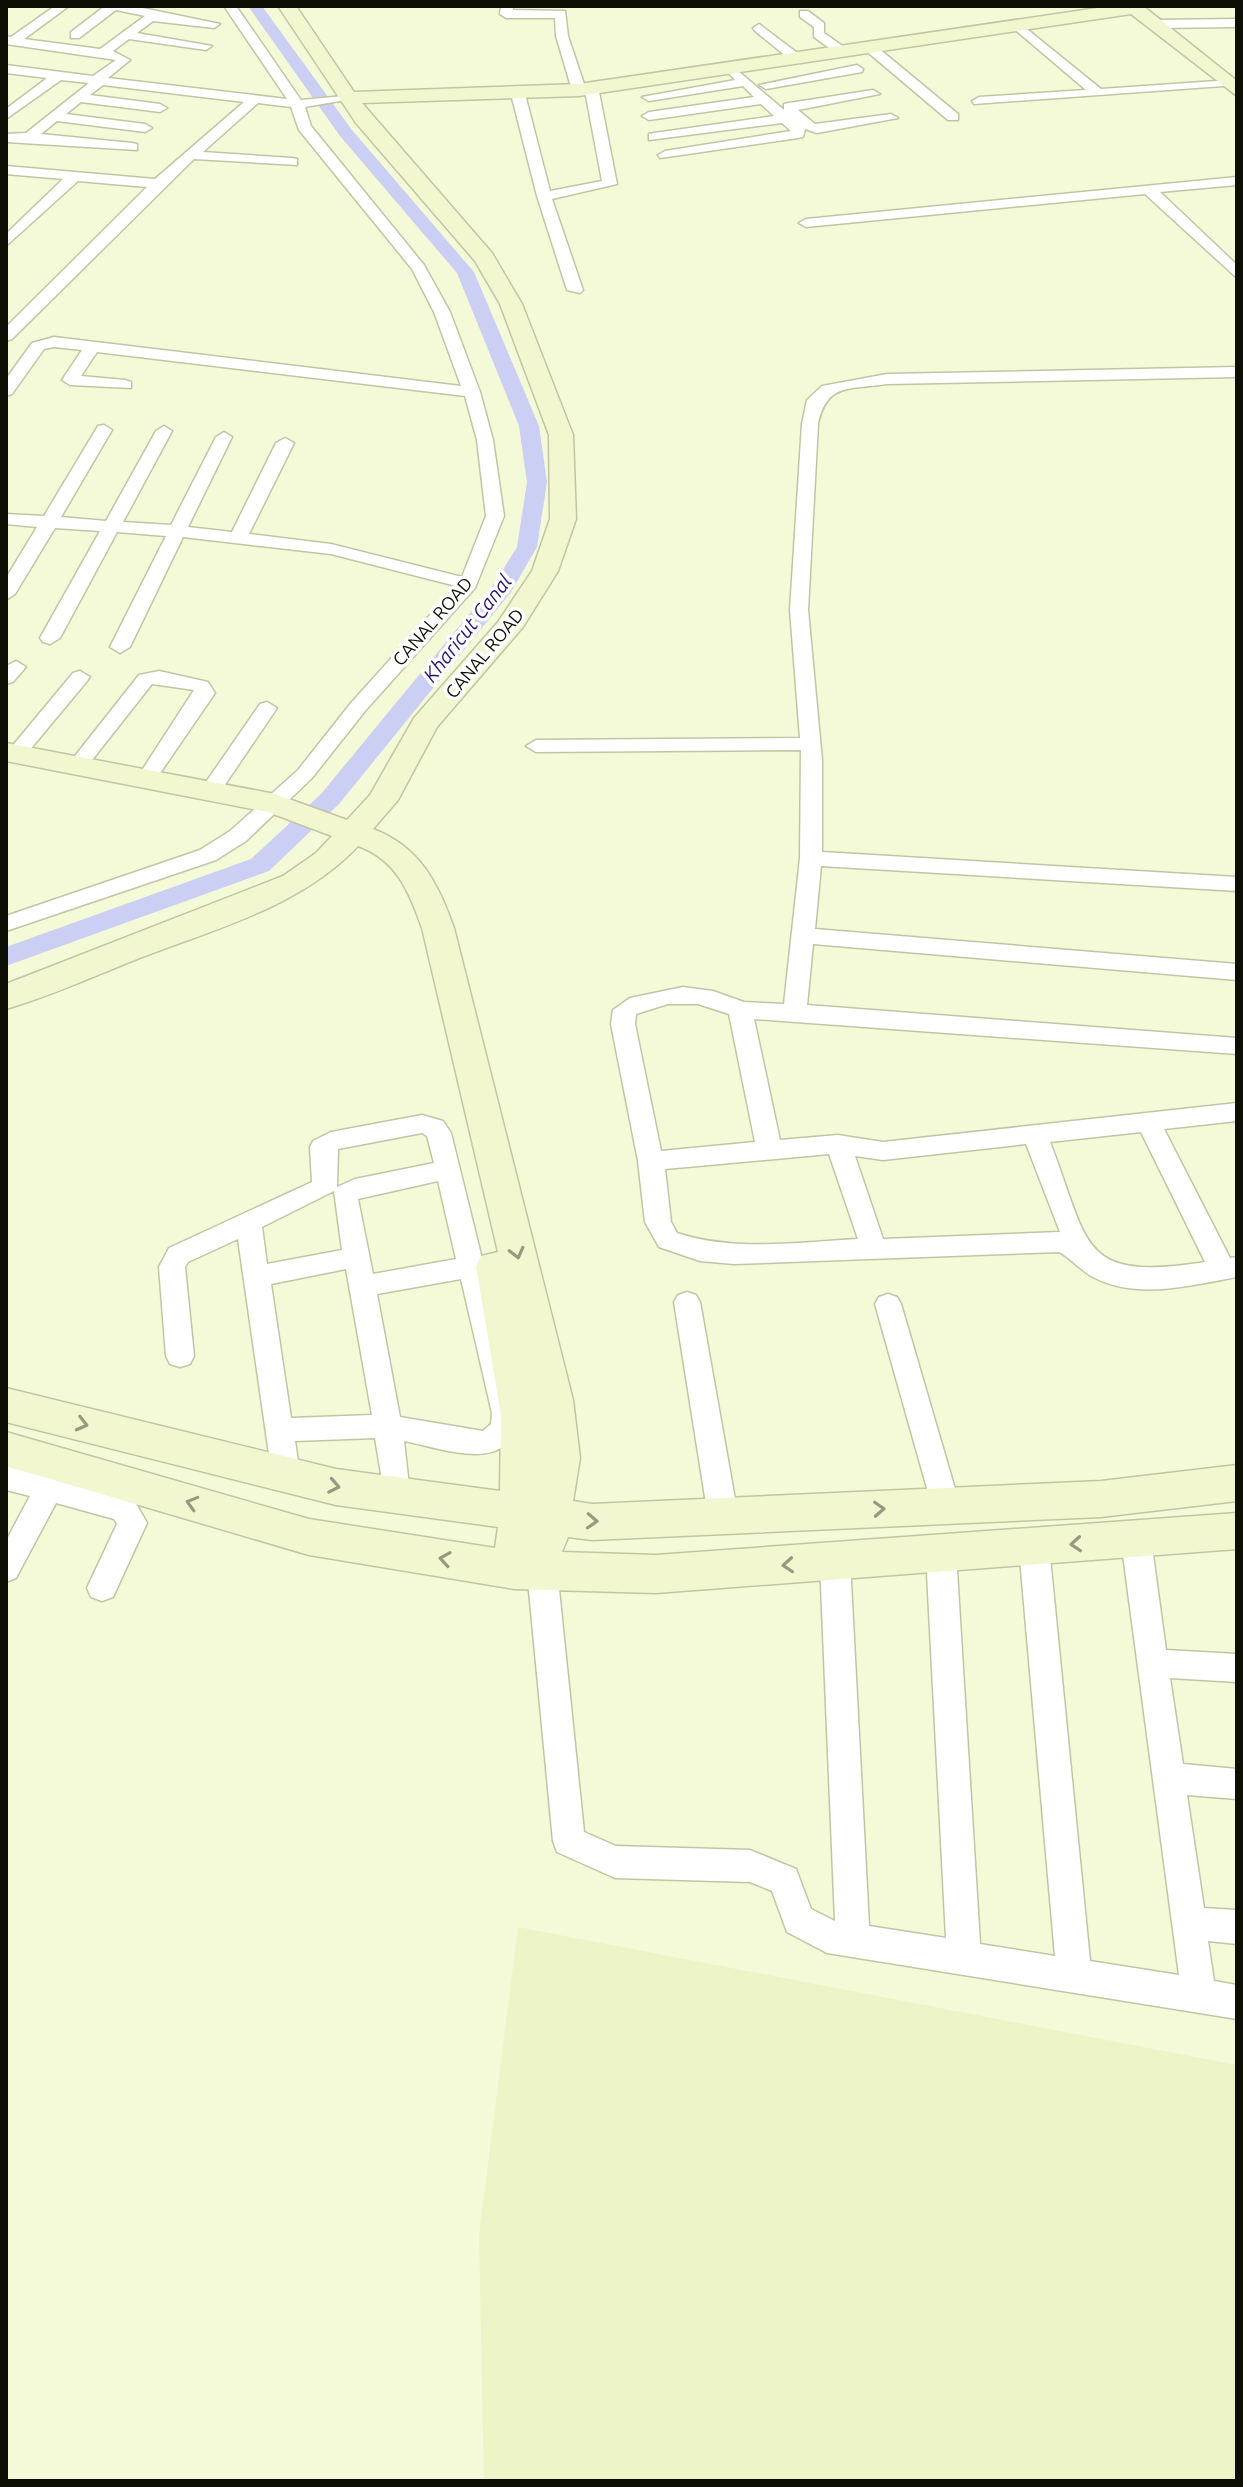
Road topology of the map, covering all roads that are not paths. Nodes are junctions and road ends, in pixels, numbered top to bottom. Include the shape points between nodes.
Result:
1 (63, 6) edge
2 (114, 6) edge
3 (230, 6) edge
4 (287, 6) edge
5 (507, 6) edge
6 (1170, 6) edge
7 (1217, 6) edge
8 (804, 14) dead end
9 (1142, 14) edge
10 (151, 17) junction
11 (214, 24) dead end
12 (1182, 24) junction
13 (1233, 24) edge
14 (1017, 25) junction
15 (759, 28) dead end
16 (75, 35) dead end
17 (125, 35) junction
18 (1237, 36) edge
19 (10, 40) edge
20 (48, 46) junction
21 (206, 46) dead end
22 (868, 46) junction
23 (840, 50) junction
24 (102, 53) junction
25 (796, 58) junction
26 (857, 69) dead end
27 (9, 71) edge
28 (741, 72) junction
29 (58, 76) junction
30 (98, 81) junction
31 (1234, 87) edge
32 (585, 89) junction
33 (766, 92) junction
34 (1098, 93) junction
35 (518, 94) junction
36 (873, 94) dead end
37 (649, 97) dead end
38 (79, 98) junction
39 (344, 99) junction
40 (254, 100) junction
41 (979, 101) dead end
42 (298, 106) junction
43 (160, 108) dead end
44 (787, 113) junction
45 (6, 115) edge
46 (649, 116) dead end
47 (54, 117) junction
48 (953, 117) dead end
49 (891, 118) dead end
50 (145, 128) dead end
51 (29, 137) junction
52 (654, 137) dead end
53 (6, 138) edge
54 (132, 147) dead end
55 (191, 155) junction
56 (665, 155) dead end
57 (292, 162) dead end
58 (6, 170) edge
59 (74, 177) junction
60 (1237, 181) edge
61 (158, 184) junction
62 (1148, 189) junction
63 (544, 196) junction
64 (806, 223) dead end
65 (6, 242) edge
66 (1237, 273) edge
67 (575, 290) dead end
68 (6, 336) edge
69 (93, 346) junction
70 (147, 353) junction
71 (1237, 372) edge
72 (125, 385) junction
73 (6, 391) edge
74 (472, 392) junction
75 (112, 404) dead end
76 (104, 430) dead end
77 (164, 431) dead end
78 (224, 437) dead end
79 (285, 443) dead end
80 (7, 519) edge
81 (48, 522) junction
82 (111, 526) junction
83 (177, 531) junction
84 (341, 532) dead end
85 (239, 537) junction
86 (331, 549) junction
87 (468, 584) junction
88 (6, 594) edge
89 (50, 638) dead end
90 (120, 647) dead end
91 (80, 677) dead end
92 (267, 708) dead end
93 (810, 744) junction
94 (536, 746) dead end
95 (9, 759) edge
96 (78, 765) junction
97 (147, 778) junction
98 (211, 790) junction
99 (270, 810) junction
100 (346, 839) junction
101 (811, 858) junction
102 (1237, 884) edge
103 (6, 924) edge
104 (804, 936) junction
105 (1237, 972) edge
106 (6, 997) edge
107 (740, 1010) junction
108 (795, 1012) junction
109 (1237, 1046) edge
110 (1237, 1112) edge
111 (1148, 1121) junction
112 (1035, 1134) junction
113 (838, 1144) junction
114 (769, 1148) junction
115 (651, 1161) junction
116 (448, 1170) junction
117 (248, 1222) junction
118 (874, 1249) junction
119 (1079, 1249) junction
120 (355, 1257) junction
121 (471, 1267) junction
122 (1229, 1268) edge
123 (256, 1277) junction
124 (360, 1287) junction
125 (687, 1302) dead end
126 (888, 1304) dead end
127 (180, 1356) dead end
128 (6, 1405) edge
129 (388, 1426) junction
130 (280, 1430) junction
131 (24, 1471) edge
132 (286, 1475) junction
133 (1237, 1483) edge
134 (396, 1495) junction
135 (946, 1506) junction
136 (535, 1514) junction
137 (723, 1516) junction
138 (1237, 1531) edge
139 (1136, 1540) junction
140 (1034, 1547) junction
141 (941, 1554) junction
142 (835, 1562) junction
143 (6, 1569) edge
144 (528, 1570) junction
145 (102, 1588) dead end
146 (1153, 1663) junction
147 (1237, 1668) edge
148 (1169, 1778) junction
149 (1237, 1784) edge
150 (1189, 1923) junction
151 (1237, 1927) edge
152 (853, 1940) junction
153 (964, 1958) junction
154 (1074, 1976) junction
155 (1199, 1996) junction
156 (1237, 2002) edge

1 - 19 street
2 - 10 street via 153,11
2 - 16 street
3 - 42 street, CANAL ROAD
4 - 39 street, CANAL ROAD
5 - 32 street via 506,14 561,14 562,36
6 - 12 street
7 - 13 street
8 - 23 street via 820,26 818,34
9 - 12 street
9 - 14 street
9 - 31 street
10 - 11 street
10 - 17 street
12 - 13 street
13 - 18 street
14 - 22 street
14 - 34 street
15 - 25 street
17 - 21 street
17 - 24 street
19 - 20 street
20 - 24 street
20 - 27 street
22 - 23 street
22 - 48 street
23 - 25 street
24 - 30 street via 124,60
25 - 28 street
26 - 33 street
27 - 29 street
28 - 32 street
28 - 33 street
28 - 37 street
29 - 30 street
29 - 45 street
30 - 38 street
30 - 40 street
31 - 34 street
32 - 35 street
32 - 63 street via 610,184
33 - 44 street
33 - 46 street
34 - 41 street
35 - 39 street
35 - 63 street
36 - 44 street
38 - 43 street
38 - 47 street
39 - 42 street
39 - 100 street, CANAL ROAD via 484,258 511,304 561,435 565,467 563,519 545,571 509,627 424,724 383,800
40 - 42 street
40 - 55 street
42 - 74 street, CANAL ROAD via 304,127 419,268
44 - 49 street via 817,129
44 - 52 street
44 - 56 street via 798,134
47 - 50 street
47 - 51 street
51 - 53 street
51 - 54 street
55 - 57 street
55 - 61 street
58 - 59 street
59 - 61 street
59 - 65 street
60 - 62 street
61 - 68 street
62 - 64 street
62 - 66 street
63 - 67 street
69 - 70 street
69 - 72 street via 70,380
69 - 73 street via 38,346
70 - 72 street
70 - 74 street
71 - 93 street via 887,379 828,389 815,400 799,610
72 - 75 street
74 - 87 street, CANAL ROAD via 485,440 495,516
76 - 81 street
77 - 82 street
78 - 83 street
79 - 85 street
80 - 81 street
81 - 82 street
81 - 88 street
82 - 83 street
82 - 89 street
83 - 85 street
83 - 90 street
84 - 86 street
85 - 86 street
86 - 87 street
87 - 99 street, CANAL ROAD
91 - 95 street
92 - 98 street
93 - 94 street
93 - 101 street
95 - 96 street
95 - 99 street via 160,799
96 - 97 street
96 - 97 street via 146,679 201,686 205,693
97 - 98 street
98 - 99 street
99 - 100 street
99 - 103 street, CANAL ROAD via 208,855
100 - 106 street, CANAL ROAD via 294,883
100 - 136 street via 381,863 401,888 414,920 503,1303
101 - 102 street
101 - 104 street
104 - 105 street
104 - 108 street
107 - 108 street
107 - 114 street
107 - 115 street via 703,995 641,1001 625,1010 623,1024
108 - 109 street
110 - 111 street
111 - 112 street
111 - 122 street
112 - 113 street via 883,1151
112 - 119 street
113 - 114 street
113 - 118 street
114 - 115 street
115 - 118 street via 658,1222 668,1240 700,1251 734,1254
116 - 117 street via 434,1127 422,1124 331,1141 322,1147 327,1183 321,1189
116 - 120 street via 355,1188 345,1195
116 - 121 street
117 - 123 street
117 - 127 street via 174,1259
118 - 119 street via 1062,1242
119 - 122 street via 1102,1270 1123,1277
120 - 123 street
120 - 124 street
121 - 124 street
121 - 129 street via 506,1413 504,1429 490,1442 472,1443
123 - 130 street
124 - 129 street
125 - 137 street
126 - 135 street
128 -> 132 street
129 - 130 street
129 - 134 street
130 - 132 street
131 - 143 street
144 -> 131 street via 309,1537
131 - 145 street via 129,1514 132,1523
132 -> 134 street
133 - 135 street via 1101,1499
134 - 136 street
137 -> 135 street
136 -> 137 street via 592,1522
136 - 144 street
138 - 139 street
139 -> 140 street
139 - 146 street
140 - 141 street
140 - 154 street
141 - 142 street
141 - 153 street
142 -> 144 street via 656,1574
142 - 152 street
144 - 152 street via 569,1841 615,1862 750,1866 784,1880 799,1920 827,1936
146 - 147 street
146 - 148 street
148 - 149 street
148 - 150 street
150 - 151 street
150 - 155 street
152 - 153 street
153 - 154 street
154 - 155 street
155 - 156 street

